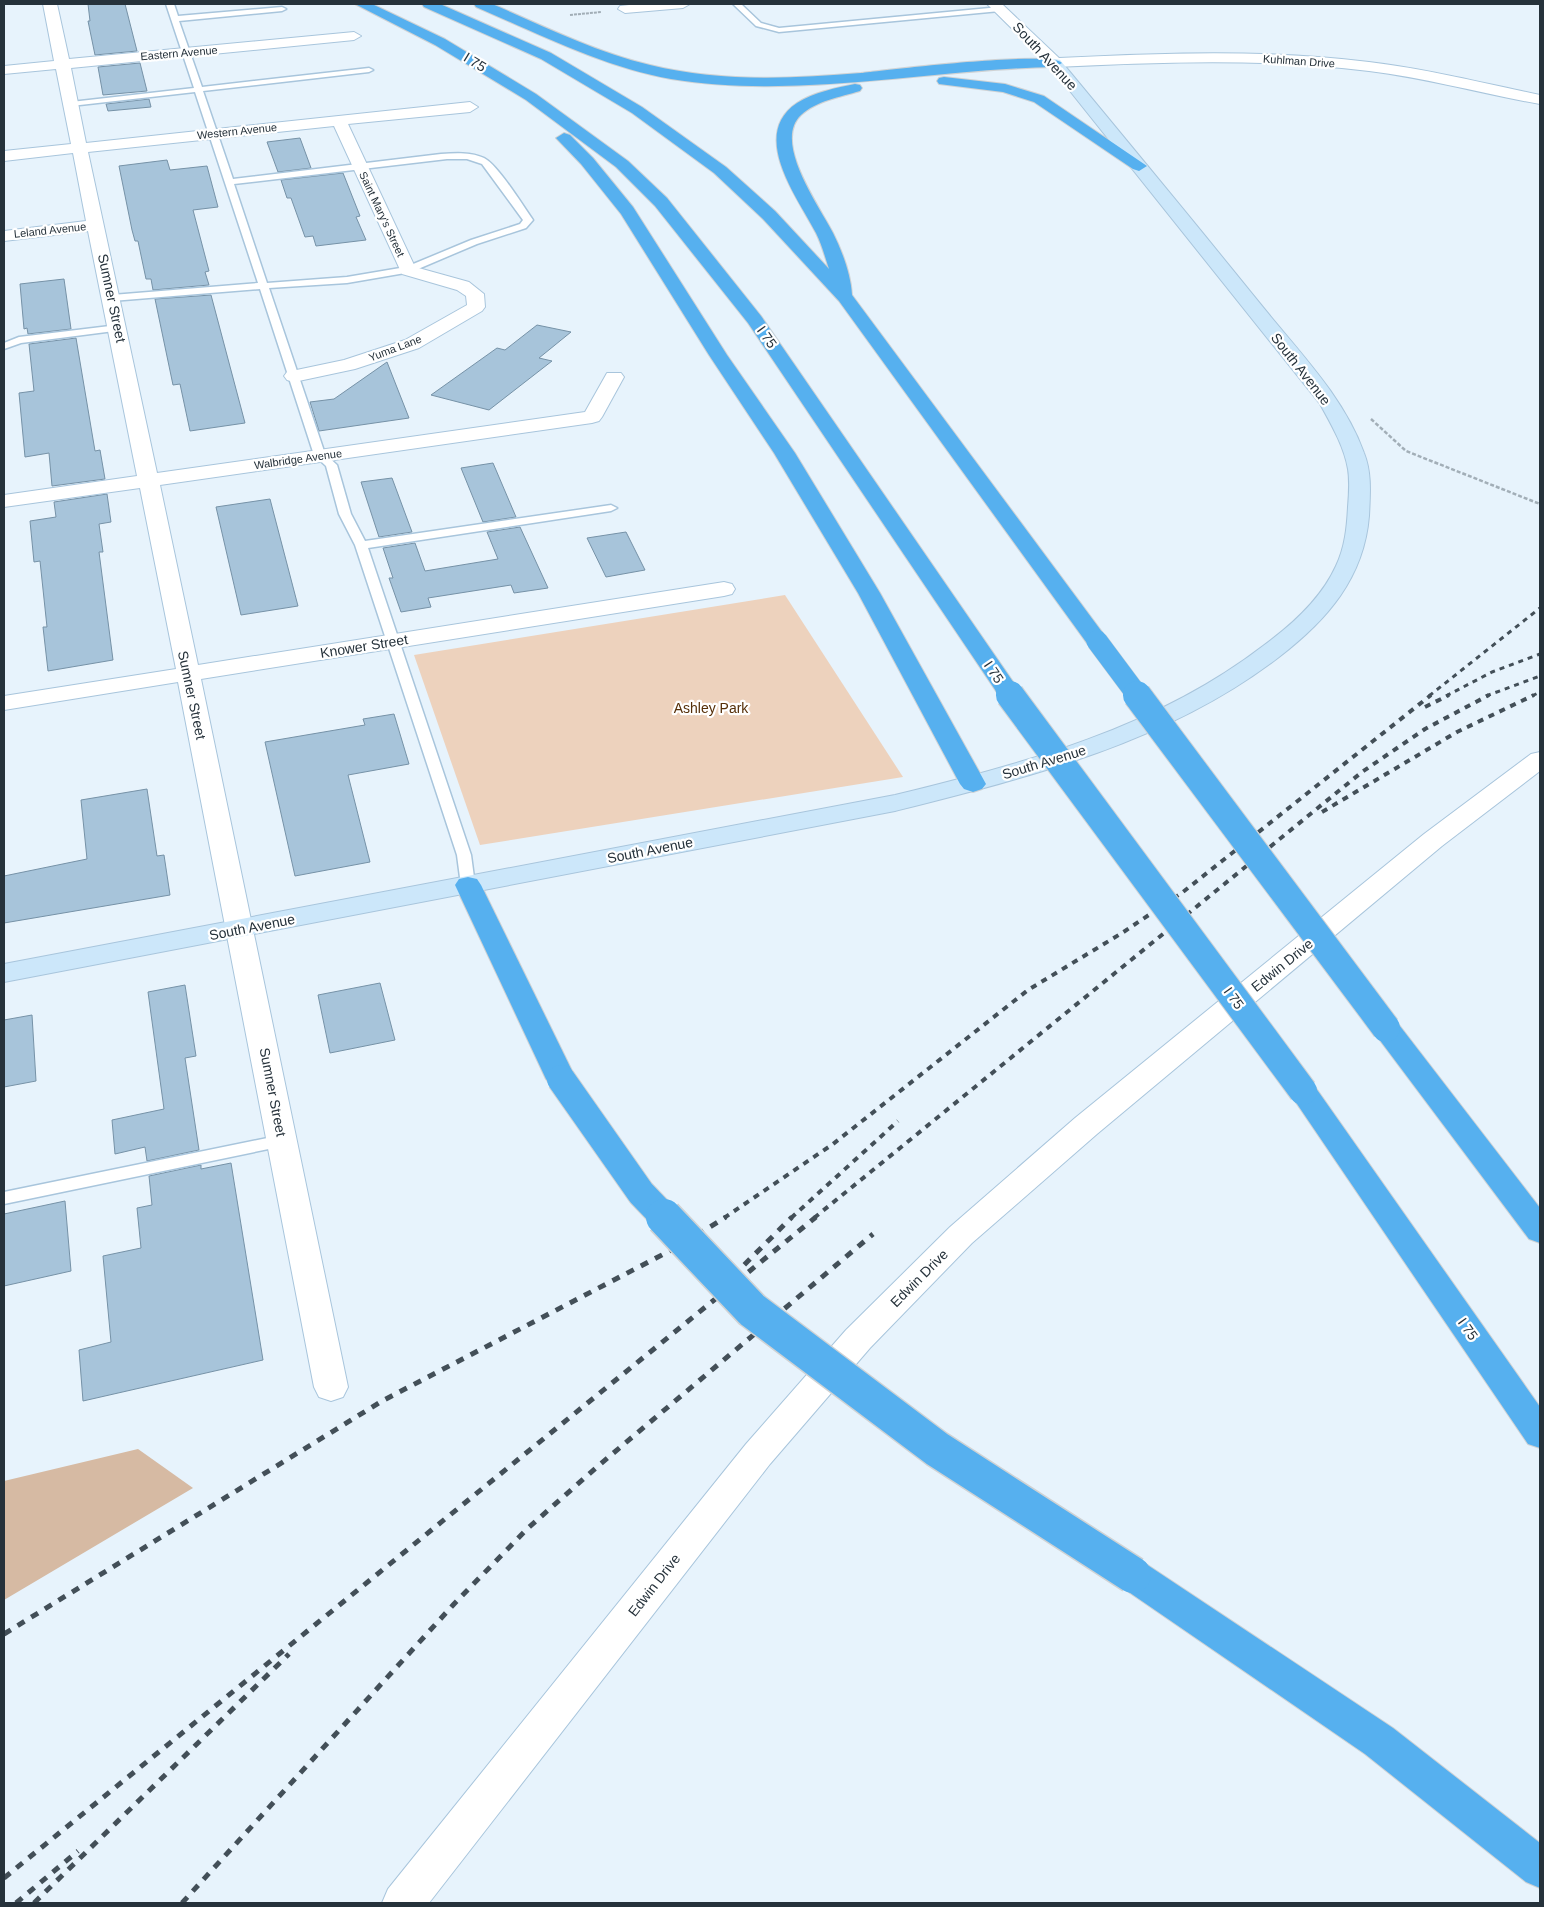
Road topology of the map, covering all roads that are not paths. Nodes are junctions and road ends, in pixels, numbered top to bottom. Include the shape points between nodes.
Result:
1 (50, 4) edge
2 (170, 4) edge
3 (362, 4) edge
4 (428, 4) edge
5 (481, 4) edge
6 (683, 4) edge
7 (737, 4) edge
8 (997, 6) edge
9 (282, 9) dead end
10 (624, 9) edge
11 (175, 19) junction
12 (354, 36) dead end
13 (186, 52) junction
14 (458, 52) junction
15 (1055, 62) junction
16 (63, 64) junction
17 (4, 70) edge
18 (369, 70) dead end
19 (927, 79) junction
20 (198, 89) junction
21 (1540, 100) edge
22 (71, 104) junction
23 (470, 107) dead end
24 (338, 121) junction
25 (213, 134) junction
26 (80, 148) junction
27 (4, 156) edge
28 (1139, 166) junction
29 (360, 168) junction
30 (229, 182) junction
31 (96, 225) junction
32 (4, 236) edge
33 (408, 270) junction
34 (264, 286) junction
35 (475, 294) joint
36 (845, 297) junction
37 (112, 298) junction
38 (118, 328) junction
39 (4, 346) edge
40 (294, 376) junction
41 (614, 377) dead end
42 (320, 455) junction
43 (149, 480) junction
44 (4, 501) edge
45 (611, 508) dead end
46 (361, 545) junction
47 (724, 589) dead end
48 (394, 642) junction
49 (187, 674) junction
50 (4, 704) edge
51 (1540, 759) edge
52 (972, 784) junction
53 (468, 885) junction
54 (241, 929) junction
55 (4, 973) edge
56 (282, 1141) junction
57 (4, 1198) edge
58 (1540, 1231) edge
59 (331, 1387) dead end
60 (1540, 1434) edge
61 (1540, 1868) edge
62 (404, 1903) edge

1 - 16 street, Sumner Street
2 - 11 lane
3 - 14 highway, I 75 / I 75
4 - 36 highway via 546,56 638,110 720,170 769,215
5 - 15 highway via 616,61 670,75 733,81 805,81 1012,62
6 - 10 street
7 - 8 lane via 757,24 772,30 801,30
8 - 15 street, South Avenue
9 - 11 lane
11 - 13 lane
12 - 13 street, Eastern Avenue
13 - 16 street, Eastern Avenue
13 - 20 lane
14 - 52 highway via 560,134 585,157 623,203 838,542 920,683
14 - 60 highway, I 75 / I 75, bridge via 572,125 622,164 662,202 755,320 1006,689 1303,1092
15 - 19 highway via 1020,70
15 - 21 street, Kuhlman Drive via 1261,58 1414,73
15 - 28 street, South Avenue
16 - 17 street, Eastern Avenue
16 - 22 street, Sumner Street
18 - 20 lane
19 - 28 highway via 1005,88 1039,99
19 - 36 highway via 865,86 833,94 813,101 789,119 783,136 787,161 830,245
20 - 22 lane
20 - 25 lane
22 - 26 street, Sumner Street
23 - 24 street, Western Avenue
24 - 25 street, Western Avenue
24 - 29 street, Saint Mary's Street
25 - 26 street, Western Avenue
25 - 30 lane
26 - 27 street, Western Avenue
26 - 31 street, Sumner Street
28 - 52 street, South Avenue via 1329,402 1348,438 1359,471 1353,553 1338,583 1316,614 1259,663 1206,696 1150,724 1076,753
29 - 30 lane
29 - 33 street, Saint Mary's Street
29 - 33 lane via 458,156 475,157 485,161 528,220 517,228
30 - 34 lane
31 - 32 street, Leland Avenue
31 - 37 street, Sumner Street
33 - 34 lane via 347,280
33 - 35 street, Saint Mary's Street via 463,286
34 - 37 lane
34 - 40 lane
35 - 40 street, Yuma Lane via 476,307 412,344 348,365
36 - 58 highway, bridge via 1097,641
37 - 38 street, Sumner Street
38 - 39 lane via 19,340
38 - 43 street, Sumner Street
40 - 42 lane
41 - 42 street, Walbridge Avenue via 592,417
42 - 43 street, Walbridge Avenue
42 - 46 lane via 331,465 345,514
43 - 44 street, Walbridge Avenue
43 - 49 street, Sumner Street
45 - 46 lane
46 - 48 lane
47 - 48 street, Knower Street
48 - 49 street, Knower Street
48 - 53 lane via 464,855
49 - 50 street, Knower Street
49 - 54 street, Sumner Street
51 - 62 street, Edwin Drive via 1433,840 1086,1126 961,1235 858,1338 758,1454
52 - 53 street, South Avenue via 895,803
53 - 54 street, South Avenue
53 - 61 highway, bridge via 562,1079 641,1192 752,1310 937,1449 1133,1575 1379,1741
54 - 55 street, South Avenue
54 - 56 street, Sumner Street
56 - 57 lane
56 - 59 street, Sumner Street

